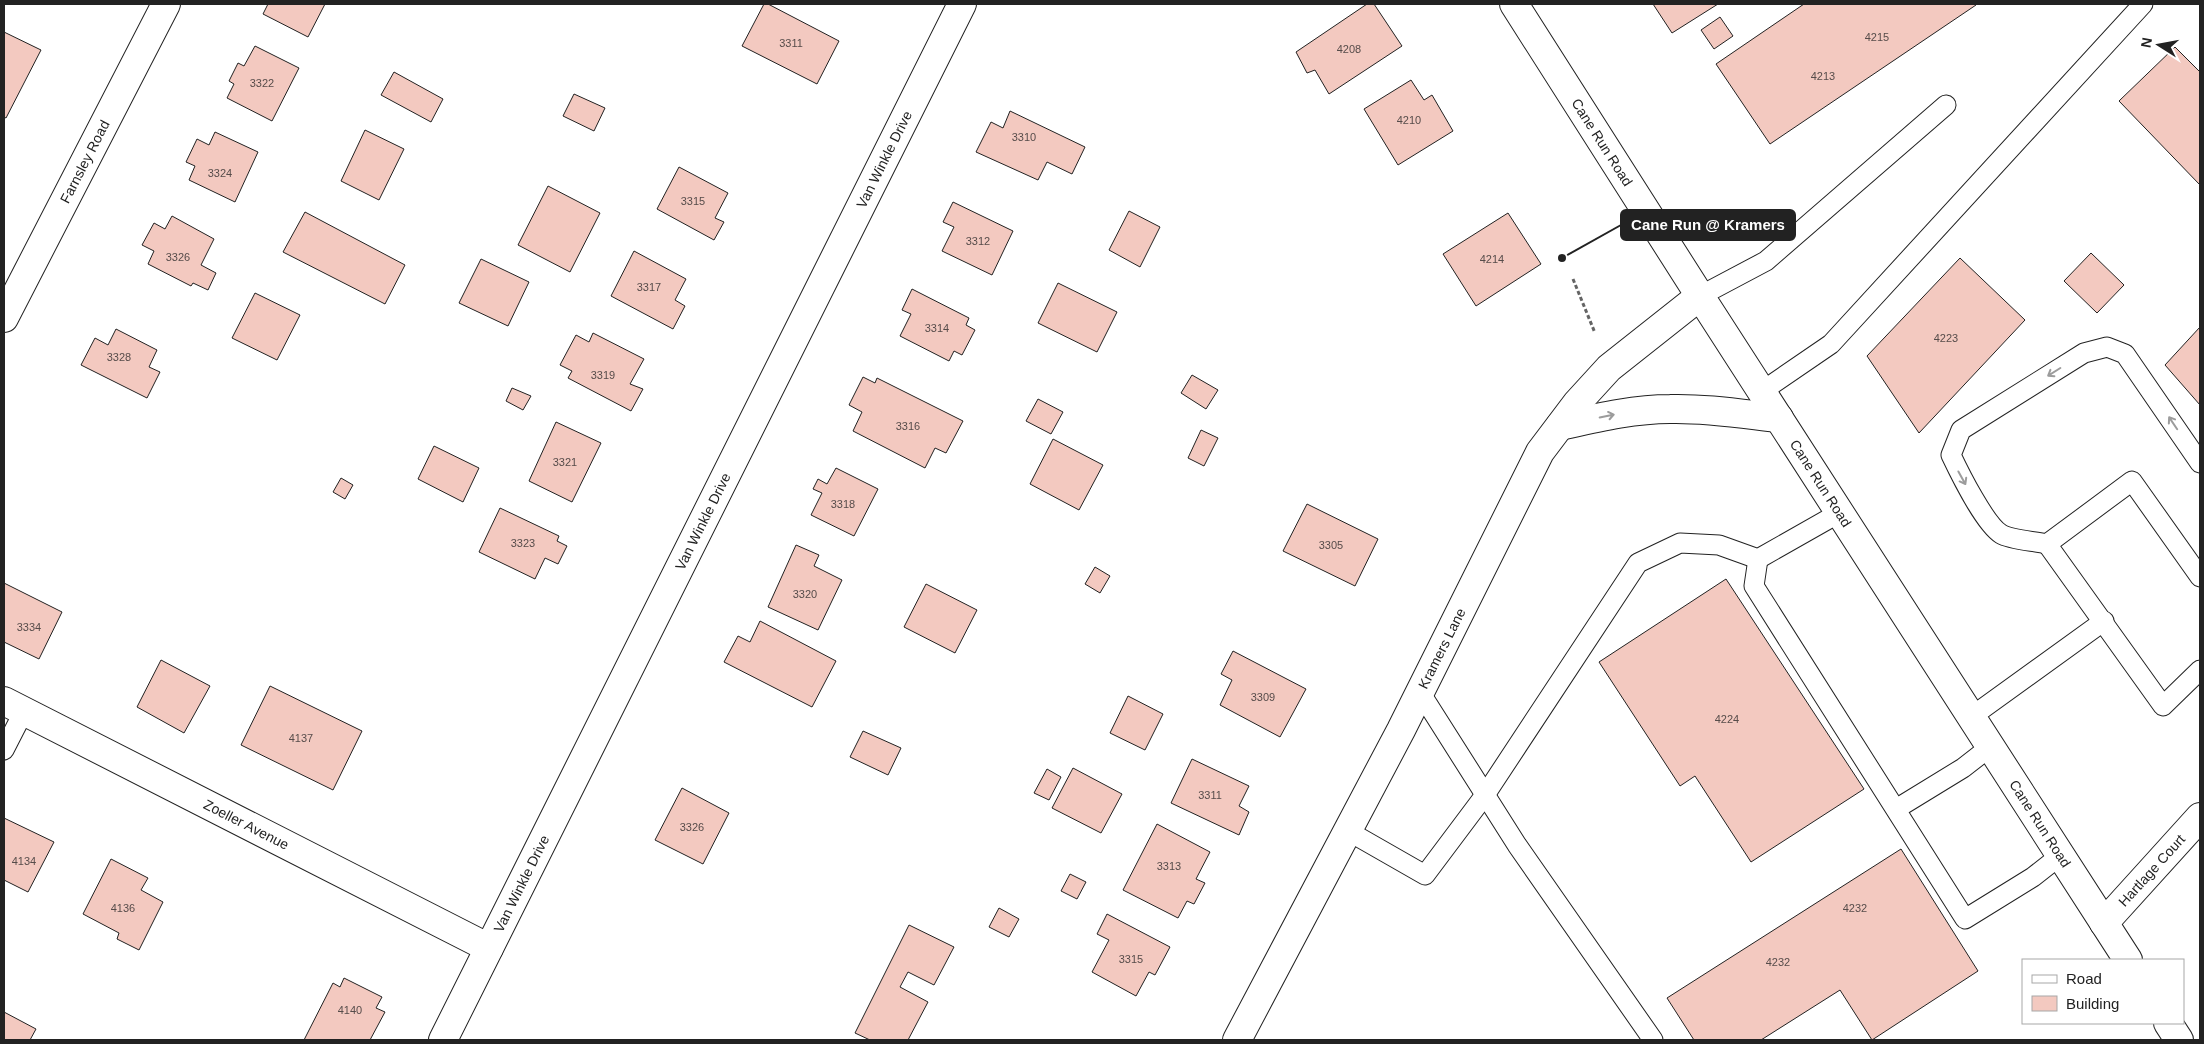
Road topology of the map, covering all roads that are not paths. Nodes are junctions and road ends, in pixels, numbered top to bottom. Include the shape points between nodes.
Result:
1 (166, 4) edge
2 (962, 4) edge
3 (1514, 4) edge
4 (2144, 4) edge
5 (1946, 104) dead end
6 (1700, 296) junction
7 (4, 318) edge
8 (1761, 392) junction
9 (1778, 418) junction
10 (1560, 426) junction
11 (2200, 463) edge
12 (1839, 513) junction
13 (2047, 544) junction
14 (1758, 558) junction
15 (2200, 577) edge
16 (2104, 621) junction
17 (2200, 670) edge
18 (1420, 692) junction
19 (14, 706) edge
20 (1971, 717) junction
21 (1990, 747) junction
22 (4, 750) edge
23 (1485, 796) junction
24 (1896, 809) junction
25 (2200, 817) edge
26 (1348, 831) junction
27 (2061, 855) junction
28 (2104, 923) junction
29 (489, 948) junction
30 (2127, 959) edge
31 (2169, 1024) edge
32 (443, 1040) edge
33 (1237, 1040) edge
34 (1653, 1040) edge
35 (2180, 1040) edge

1 - 7 main road, Farnsley Road
2 - 29 main road, Van Winkle Drive
3 - 6 main road, Cane Run Road
4 - 8 lane via 1831,344
5 - 6 lane via 1766,261
6 - 8 main road, Cane Run Road
6 - 10 main road, Kramers Lane via 1609,368
8 - 9 main road, Cane Run Road
10 -> 9 main road via 1625,412 1671,409
9 - 12 main road, Cane Run Road
10 - 18 main road, Kramers Lane via 1540,452
11 -> 13 lane via 2125,354 2107,347 2084,353 1962,430 1951,455 1962,480 1995,529 2003,535
12 - 14 lane
12 - 20 main road, Cane Run Road
13 - 15 lane via 2132,481
13 - 16 lane
14 - 23 lane via 1720,545 1680,543 1638,563
14 - 24 lane via 1754,586
16 - 17 lane via 2163,706
16 - 20 lane
18 - 23 lane
18 - 26 main road, Kramers Lane
19 - 22 lane
19 - 29 main road, Zoeller Avenue
20 - 21 main road, Cane Run Road
21 - 24 lane via 1963,768
21 - 27 main road, Cane Run Road
23 - 26 lane via 1425,875
23 - 34 lane
24 - 27 lane via 1965,919 2033,877
25 - 28 main road, Hartlage Court
26 - 33 main road, Kramers Lane
27 - 28 main road, Cane Run Road
28 - 30 main road, Cane Run Road
29 - 32 main road, Van Winkle Drive
31 - 35 main road

